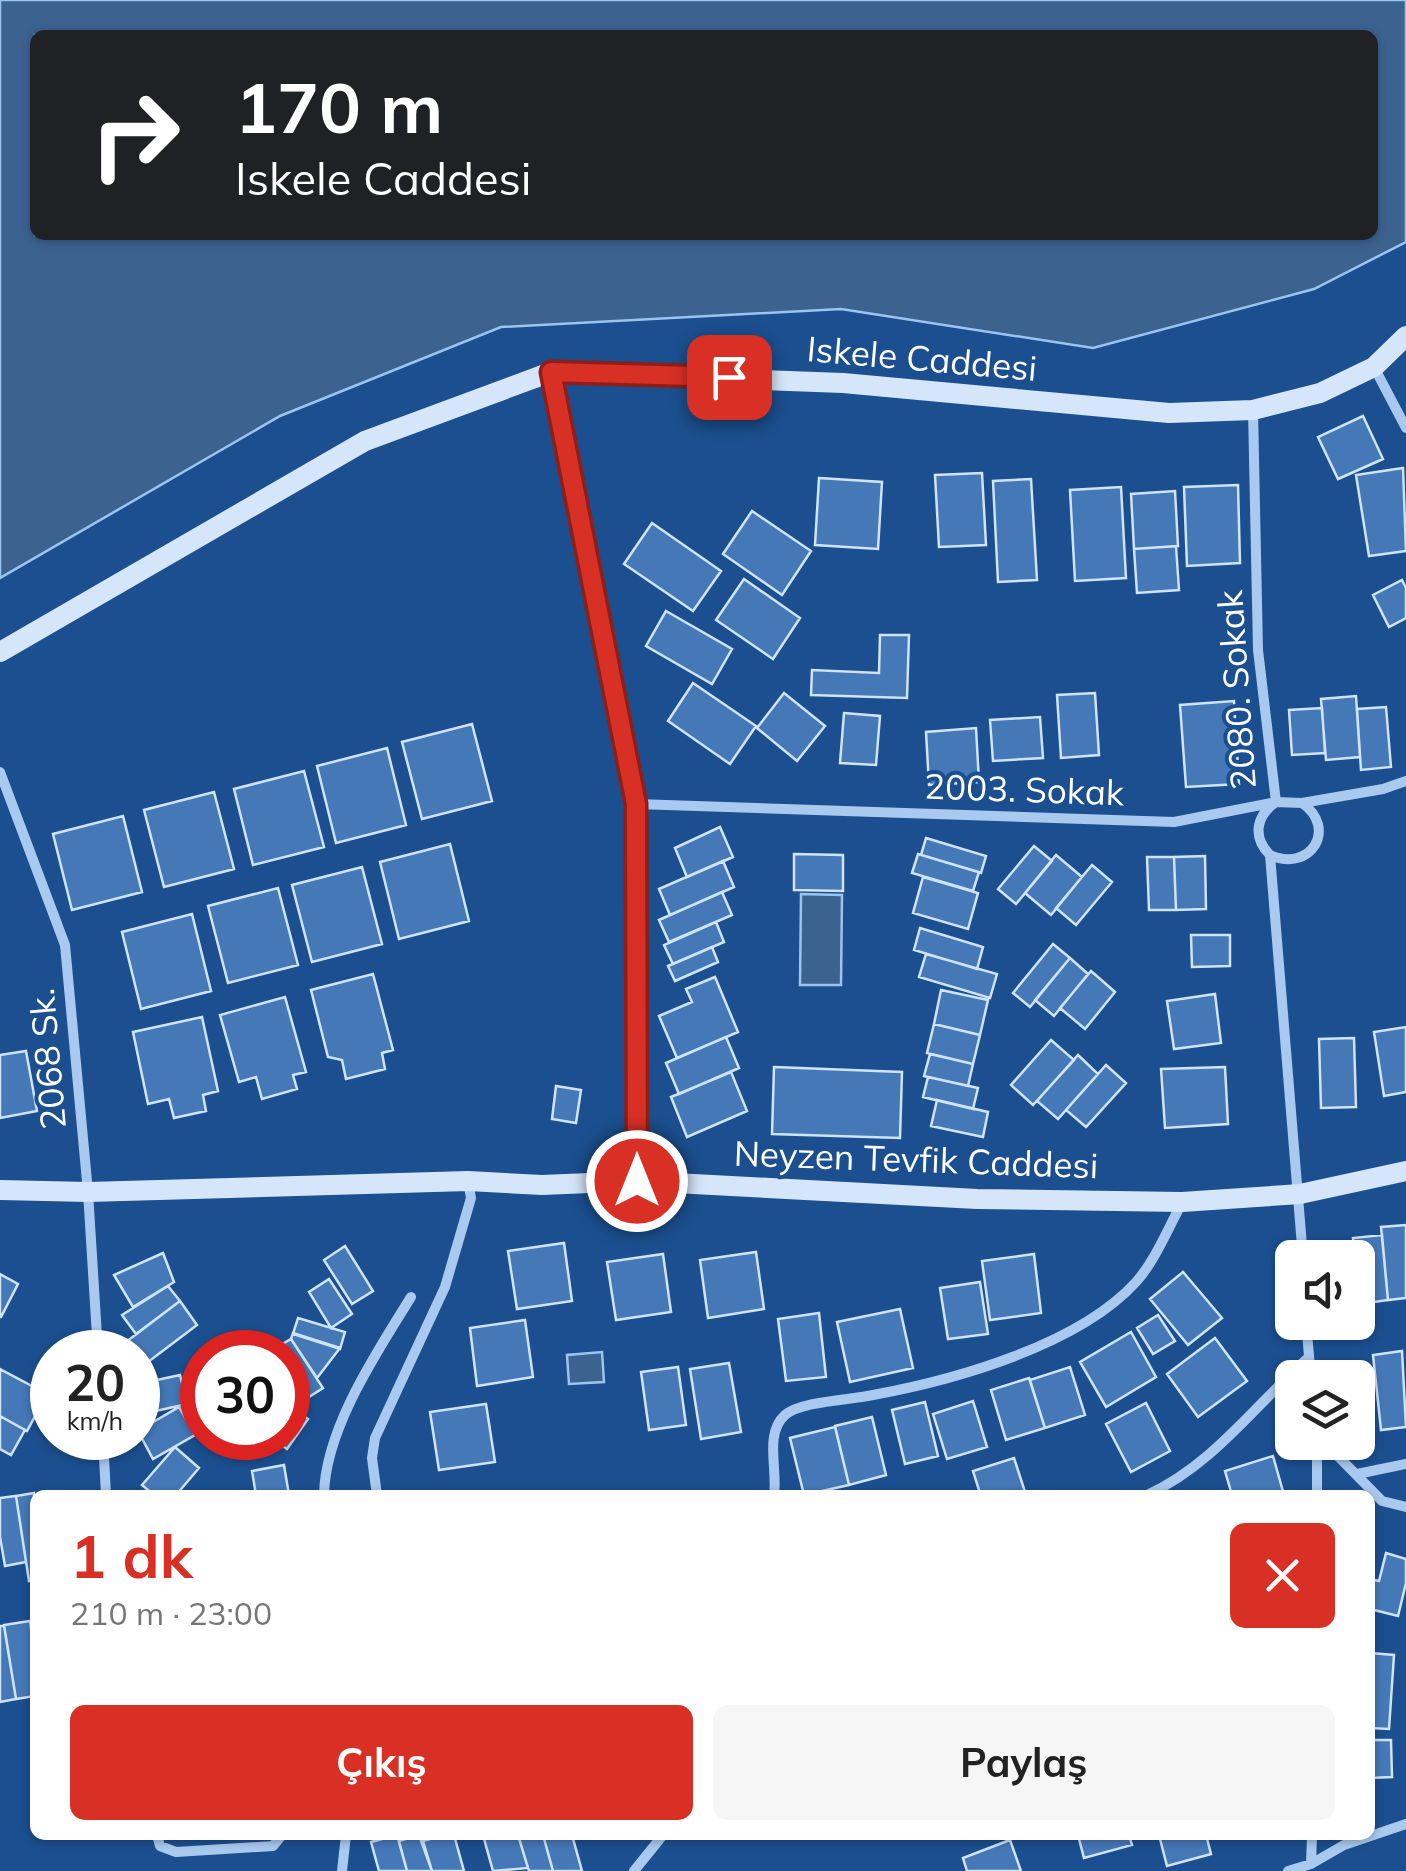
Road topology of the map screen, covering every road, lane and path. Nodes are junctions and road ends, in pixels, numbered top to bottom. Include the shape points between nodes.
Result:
1 (1406, 336) edge
2 (1374, 367) junction
3 (551, 372) junction
4 (1252, 410) junction
5 (1406, 428) edge
6 (0, 652) edge
7 (0, 772) edge
8 (1406, 781) edge
9 (1276, 802) junction
10 (1302, 803) junction
11 (636, 804) junction
12 (1270, 856) junction
13 (1406, 1171) edge
14 (637, 1181) junction
15 (468, 1182) junction
16 (0, 1190) edge
17 (88, 1192) junction
18 (1300, 1194) junction
19 (1182, 1202) junction
20 (1301, 1240) edge
21 (411, 1296) dead end
22 (97, 1330) edge
23 (1307, 1340) edge
24 (1308, 1358) joint
25 (104, 1460) edge
26 (1317, 1460) edge
27 (1341, 1460) edge
28 (1406, 1464) edge
29 (1357, 1474) junction
30 (106, 1490) edge
31 (324, 1490) edge
32 (376, 1490) edge
33 (774, 1490) edge
34 (1159, 1490) edge
35 (1317, 1490) edge
36 (1372, 1490) edge
37 (1375, 1493) edge
38 (1406, 1507) edge
39 (1406, 1824) edge
40 (1375, 1834) edge
41 (158, 1840) edge
42 (278, 1840) edge
43 (345, 1840) edge
44 (659, 1840) edge
45 (1312, 1840) edge
46 (1359, 1840) edge
47 (1310, 1864) junction
48 (342, 1871) edge
49 (634, 1871) edge
50 (1288, 1871) edge

1 - 2 street, Iskele Caddesi
2 - 4 street, Iskele Caddesi via 1320,392
2 - 5 street
3 - 4 street, Iskele Caddesi via 844,384 1170,413
3 - 6 street, Iskele Caddesi via 365,441
3 - 11 street
4 - 9 street, 2080. Sokak via 1258,650
7 - 17 street, 2068 Sk. via 65,945
8 - 10 street, 2003. Sokak
9 - 10 street, 2003. Sokak
9 - 11 street, 2003. Sokak via 1174,822
9 - 12 street, 2080. Sokak via 1257,829
10 - 12 street via 1318,826 1315,846 1289,861
11 - 14 street
12 - 18 street, 2080. Sokak
13 - 18 street, Neyzen Tevfik Caddesi
14 - 15 street, Neyzen Tevfik Caddesi
14 - 19 street, Neyzen Tevfik Caddesi
15 - 17 street, Neyzen Tevfik Caddesi
15 - 32 street via 471,1198 445,1287 376,1438
16 - 17 street, Neyzen Tevfik Caddesi
17 - 22 street, 2068 Sk.
18 - 19 street, Neyzen Tevfik Caddesi
18 - 20 street, 2080. Sokak
19 - 33 street via 1138,1280 1093,1320 946,1377 784,1416 774,1430
21 - 31 street via 360,1381 324,1473
23 - 24 street
24 - 34 street via 1246,1421
25 - 30 street
26 - 35 street
27 - 29 street
28 - 29 street
29 - 36 street
37 - 38 street
39 - 40 street
41 - 42 street via 176,1852 274,1846
43 - 48 street
44 - 49 street
45 - 47 street
46 - 47 street
47 - 50 street

